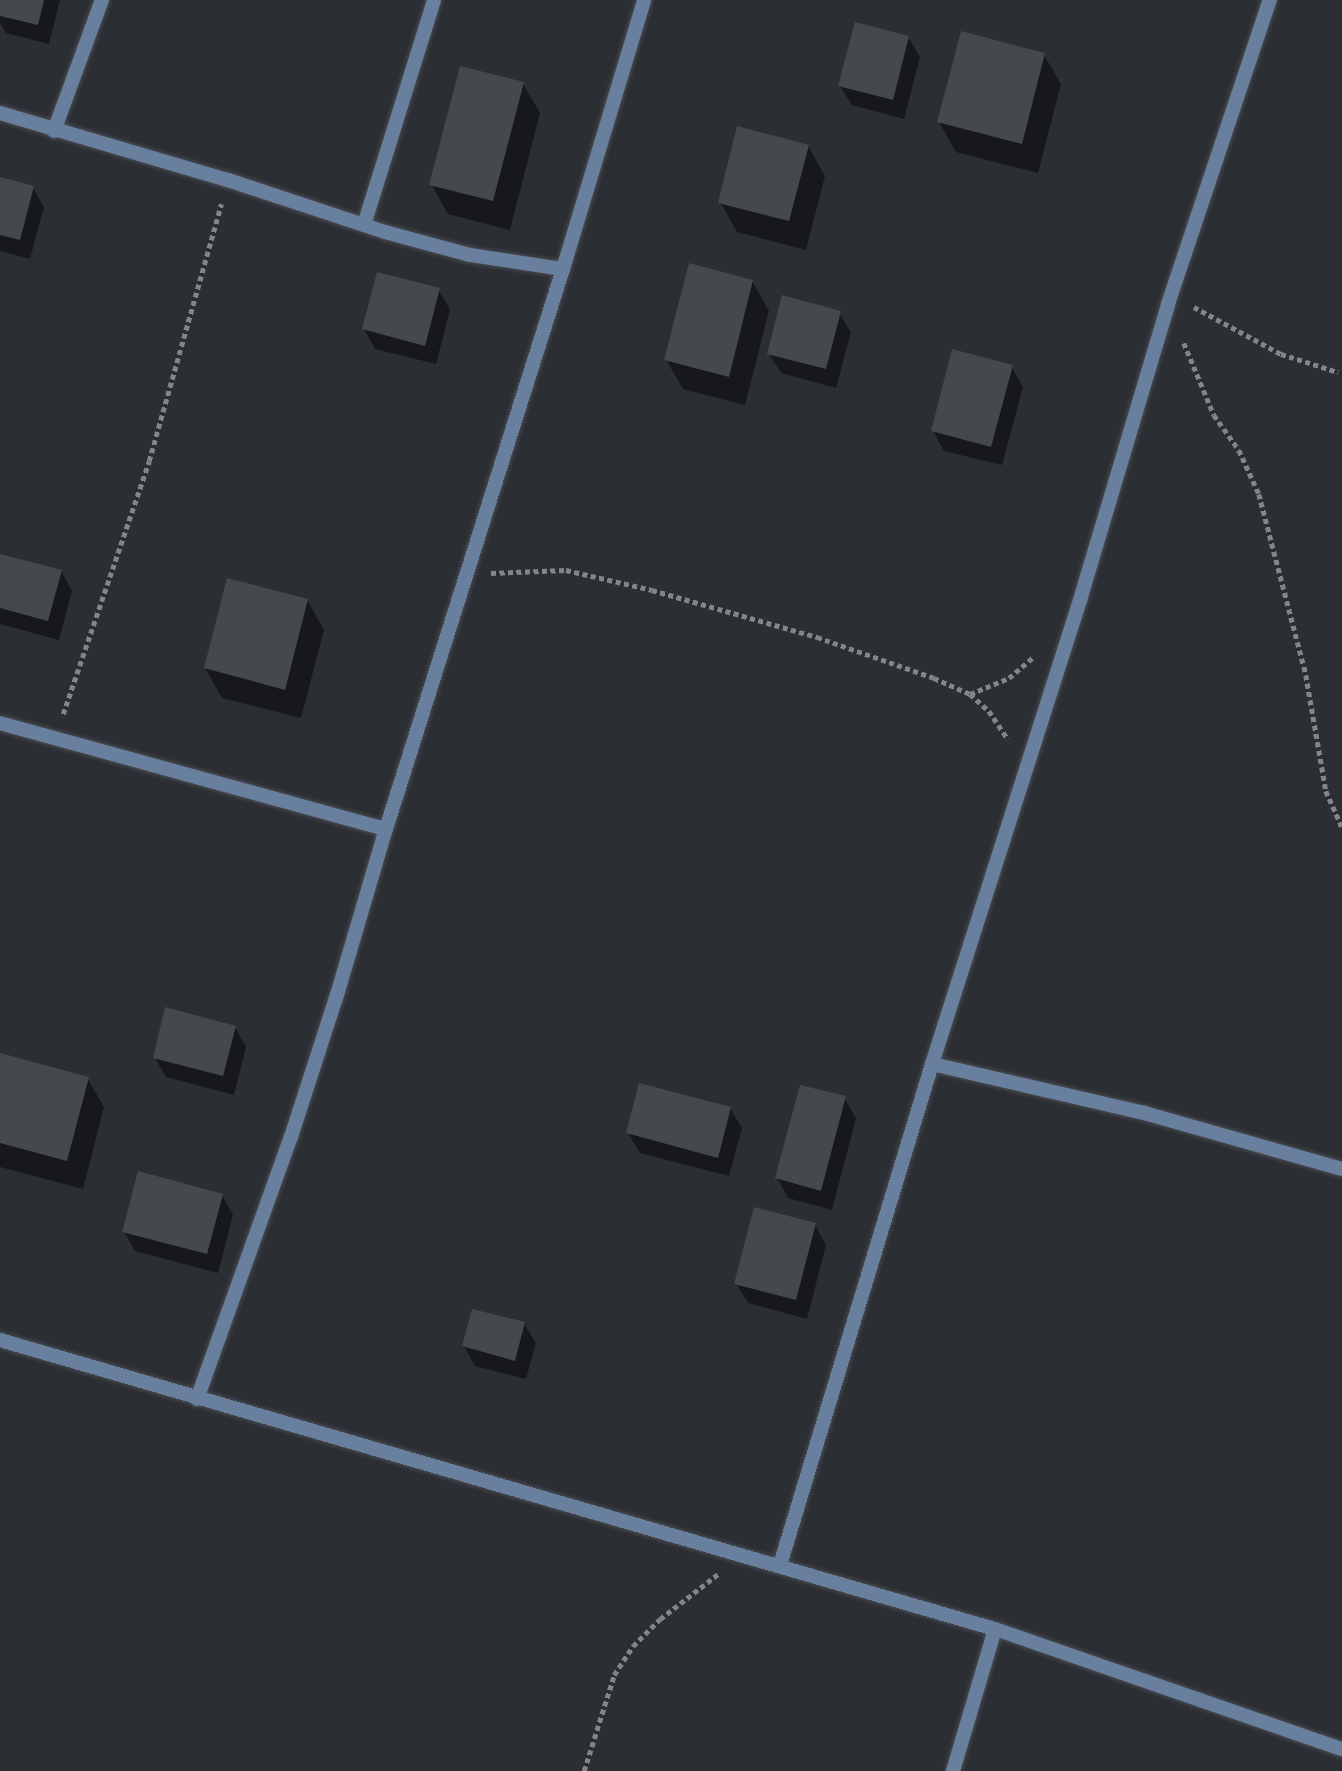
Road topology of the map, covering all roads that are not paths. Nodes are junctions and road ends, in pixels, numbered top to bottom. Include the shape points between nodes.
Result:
1 (102, 0) edge
2 (434, 0) edge
3 (643, 0) edge
4 (1270, 0) edge
5 (0, 113) edge
6 (54, 131) junction
7 (364, 225) junction
8 (563, 269) junction
9 (0, 723) edge
10 (386, 829) junction
11 (932, 1064) junction
12 (1342, 1169) edge
13 (0, 1340) edge
14 (197, 1399) junction
15 (780, 1565) junction
16 (995, 1629) junction
17 (1342, 1749) edge
18 (953, 1771) edge

1 - 6 street
2 - 7 street
3 - 8 street
4 - 11 street via 1170,299
5 - 6 street
6 - 7 street via 228,180
7 - 8 street via 470,255
8 - 10 street
9 - 10 street
10 - 14 street via 291,1137
11 - 12 street via 1144,1113
11 - 15 street
13 - 14 street
14 - 15 street
15 - 16 street
16 - 17 street
16 - 18 street

